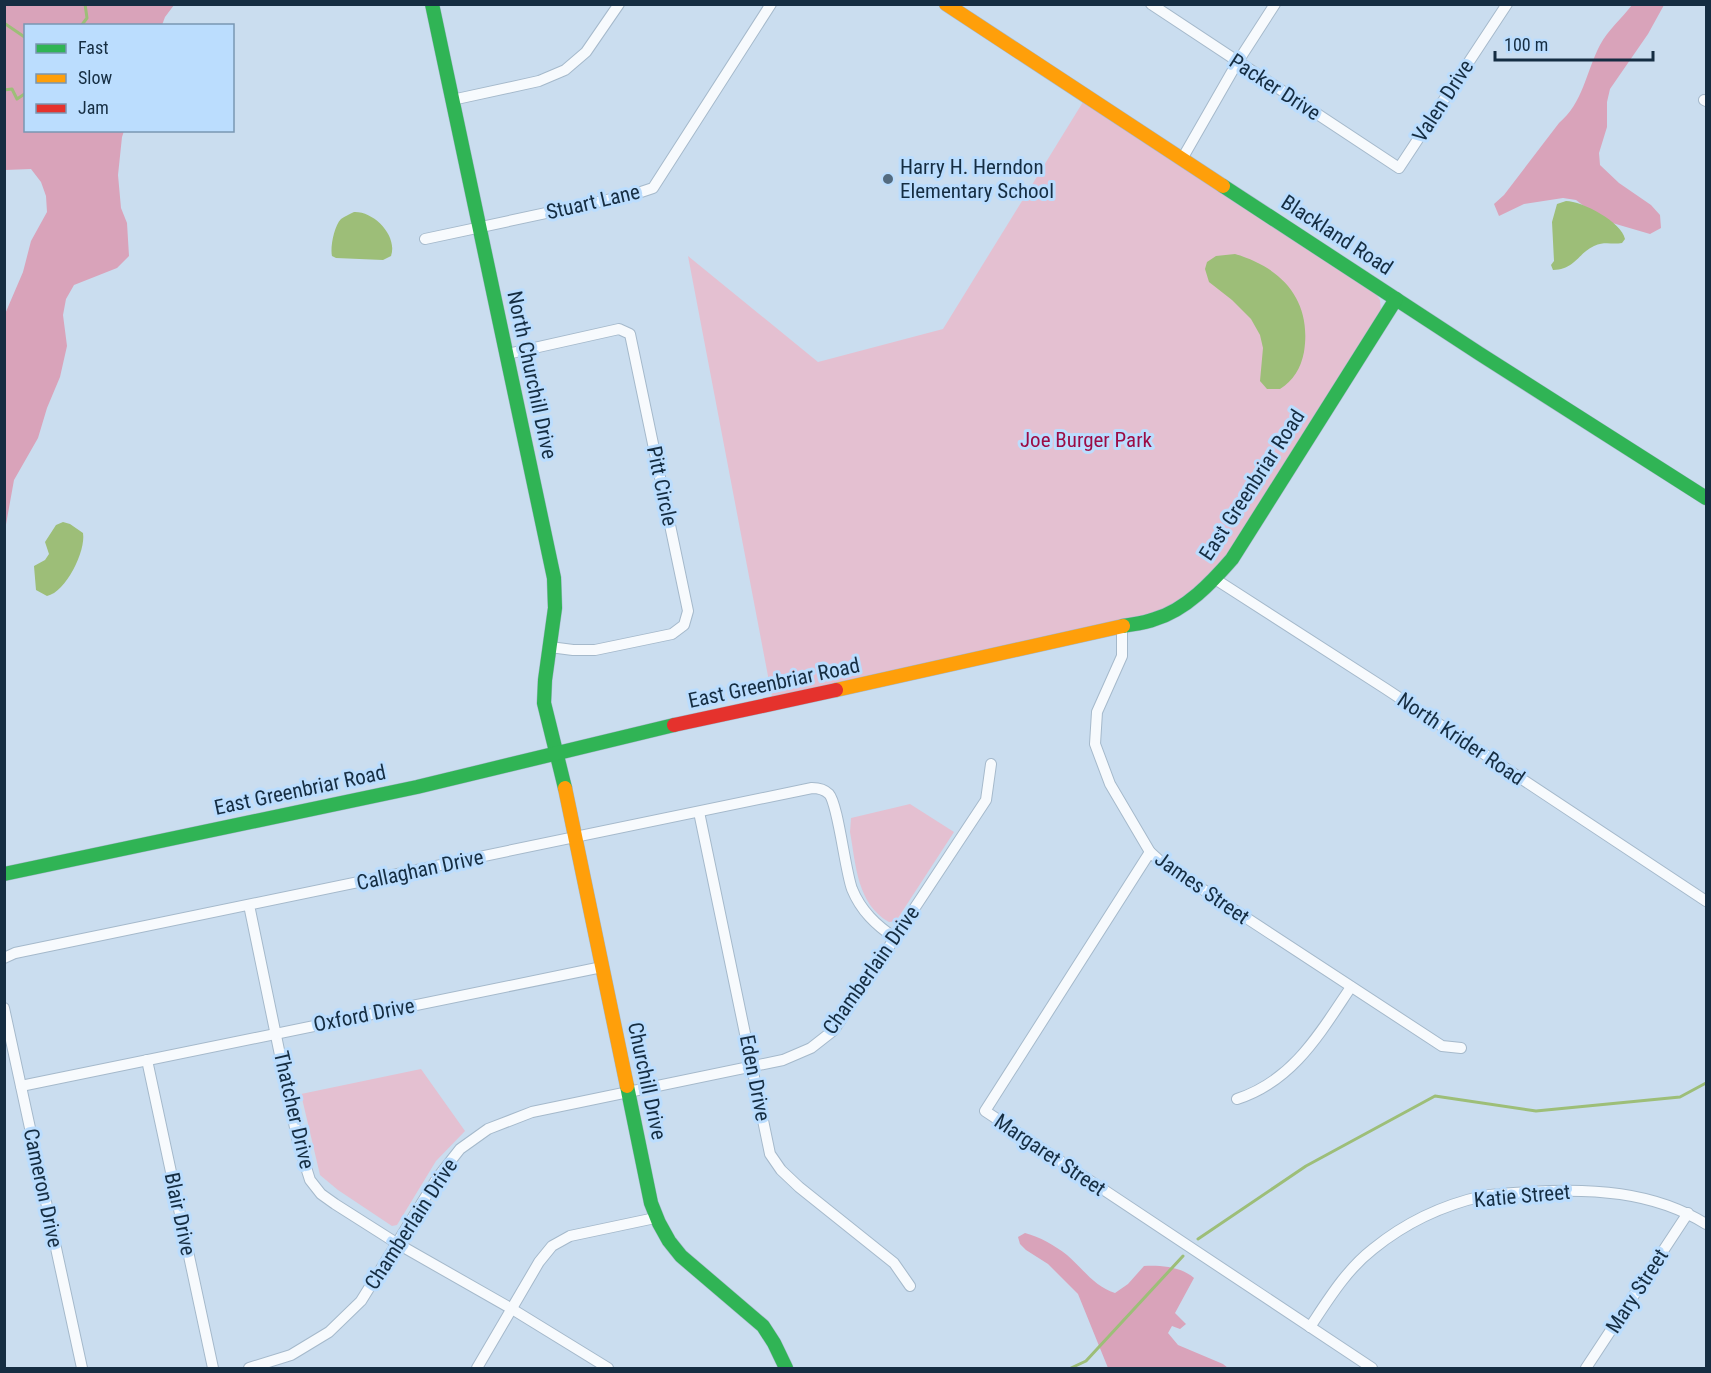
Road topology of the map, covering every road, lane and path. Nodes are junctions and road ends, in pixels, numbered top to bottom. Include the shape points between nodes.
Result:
1 (432, 4) edge
2 (619, 4) edge
3 (771, 4) edge
4 (946, 4) edge
5 (1151, 4) edge
6 (1275, 4) edge
7 (1507, 4) edge
8 (1237, 63) junction
9 (452, 100) junction
10 (1182, 159) junction
11 (1399, 168) joint
12 (479, 228) junction
13 (425, 239) dead end
14 (1396, 299) junction
15 (507, 354) junction
16 (1707, 498) edge
17 (1215, 579) junction
18 (1122, 628) junction
19 (550, 647) junction
20 (558, 755) junction
21 (991, 764) dead end
22 (699, 812) junction
23 (575, 838) junction
24 (1150, 852) junction
25 (4, 874) edge
26 (1707, 901) edge
27 (249, 905) junction
28 (895, 938) junction
29 (7, 956) edge
30 (602, 967) junction
31 (1351, 987) junction
32 (4, 1008) edge
33 (276, 1033) junction
34 (1461, 1048) dead end
35 (147, 1060) junction
36 (753, 1065) junction
37 (21, 1086) junction
38 (627, 1092) junction
39 (1237, 1099) dead end
40 (1688, 1213) junction
41 (655, 1218) junction
42 (1707, 1224) edge
43 (398, 1244) junction
44 (910, 1286) dead end
45 (512, 1309) junction
46 (1310, 1327) junction
47 (82, 1368) edge
48 (213, 1368) edge
49 (249, 1368) edge
50 (477, 1368) edge
51 (608, 1368) edge
52 (786, 1368) edge
53 (1372, 1368) edge
54 (1586, 1368) edge

1 - 9 street, North Churchill Drive
2 - 9 street via 586,52 565,70 539,81
3 - 12 street, Stuart Lane via 653,188
4 - 10 street, Blackland Road
5 - 8 street, Packer Drive
6 - 8 street
7 - 11 street, Valen Drive
8 - 10 street
8 - 11 street, Packer Drive
9 - 12 street, North Churchill Drive
10 - 14 street, Blackland Road
12 - 13 street, Stuart Lane
12 - 15 street, North Churchill Drive
14 - 16 street, Blackland Road
14 - 17 street, East Greenbriar Road via 1232,559
15 - 19 street, North Churchill Drive via 554,578 556,596
15 - 19 street, Pitt Circle via 615,330 630,334 688,611 684,625 672,634 595,650
17 - 18 street, East Greenbriar Road via 1167,615
17 - 26 street, North Krider Road
18 - 20 street, East Greenbriar Road via 667,727
18 - 24 street, James Street via 1122,656 1096,712 1095,744 1110,784
19 - 20 street, North Churchill Drive via 544,705
20 - 23 street, Churchill Drive
20 - 25 street, East Greenbriar Road
21 - 28 street, Chamberlain Drive via 986,800
22 - 23 street, Callaghan Drive
22 - 28 street, Callaghan Drive via 812,788 823,790 834,805 852,890 863,911
22 - 36 street, Eden Drive
23 - 27 street, Callaghan Drive
23 - 30 street, Churchill Drive
24 - 31 street, James Street
24 - 46 street, Margaret Street via 985,1111
27 - 29 street, Callaghan Drive
27 - 33 street, Thatcher Drive
28 - 36 street, Chamberlain Drive via 834,1030 811,1048 783,1060
30 - 33 street, Oxford Drive
30 - 38 street, Churchill Drive
31 - 34 street, James Street via 1442,1046
31 - 39 street via 1305,1054 1264,1088
32 - 37 street, Cameron Drive
33 - 35 street, Oxford Drive
33 - 43 street, Thatcher Drive via 298,1142 310,1180 321,1194
35 - 37 street, Oxford Drive
35 - 48 street, Blair Drive
36 - 38 street, Chamberlain Drive
36 - 44 street, Eden Drive via 770,1154 781,1170 894,1263
37 - 47 street, Cameron Drive
38 - 41 street, Churchill Drive
38 - 43 street, Chamberlain Drive via 532,1112 488,1129 459,1149
40 - 42 street, Katie Street
40 - 46 street, Katie Street via 1637,1195 1595,1191 1485,1195 1455,1204 1411,1222 1371,1250 1338,1285
40 - 54 street, Mary Street
41 - 45 street via 570,1236 552,1246
41 - 52 street, Churchill Drive via 685,1261 759,1322
43 - 45 street, Thatcher Drive
43 - 49 street, Chamberlain Drive via 361,1301 329,1332 291,1355
45 - 50 street
45 - 51 street, Thatcher Drive
46 - 53 street, Margaret Street

